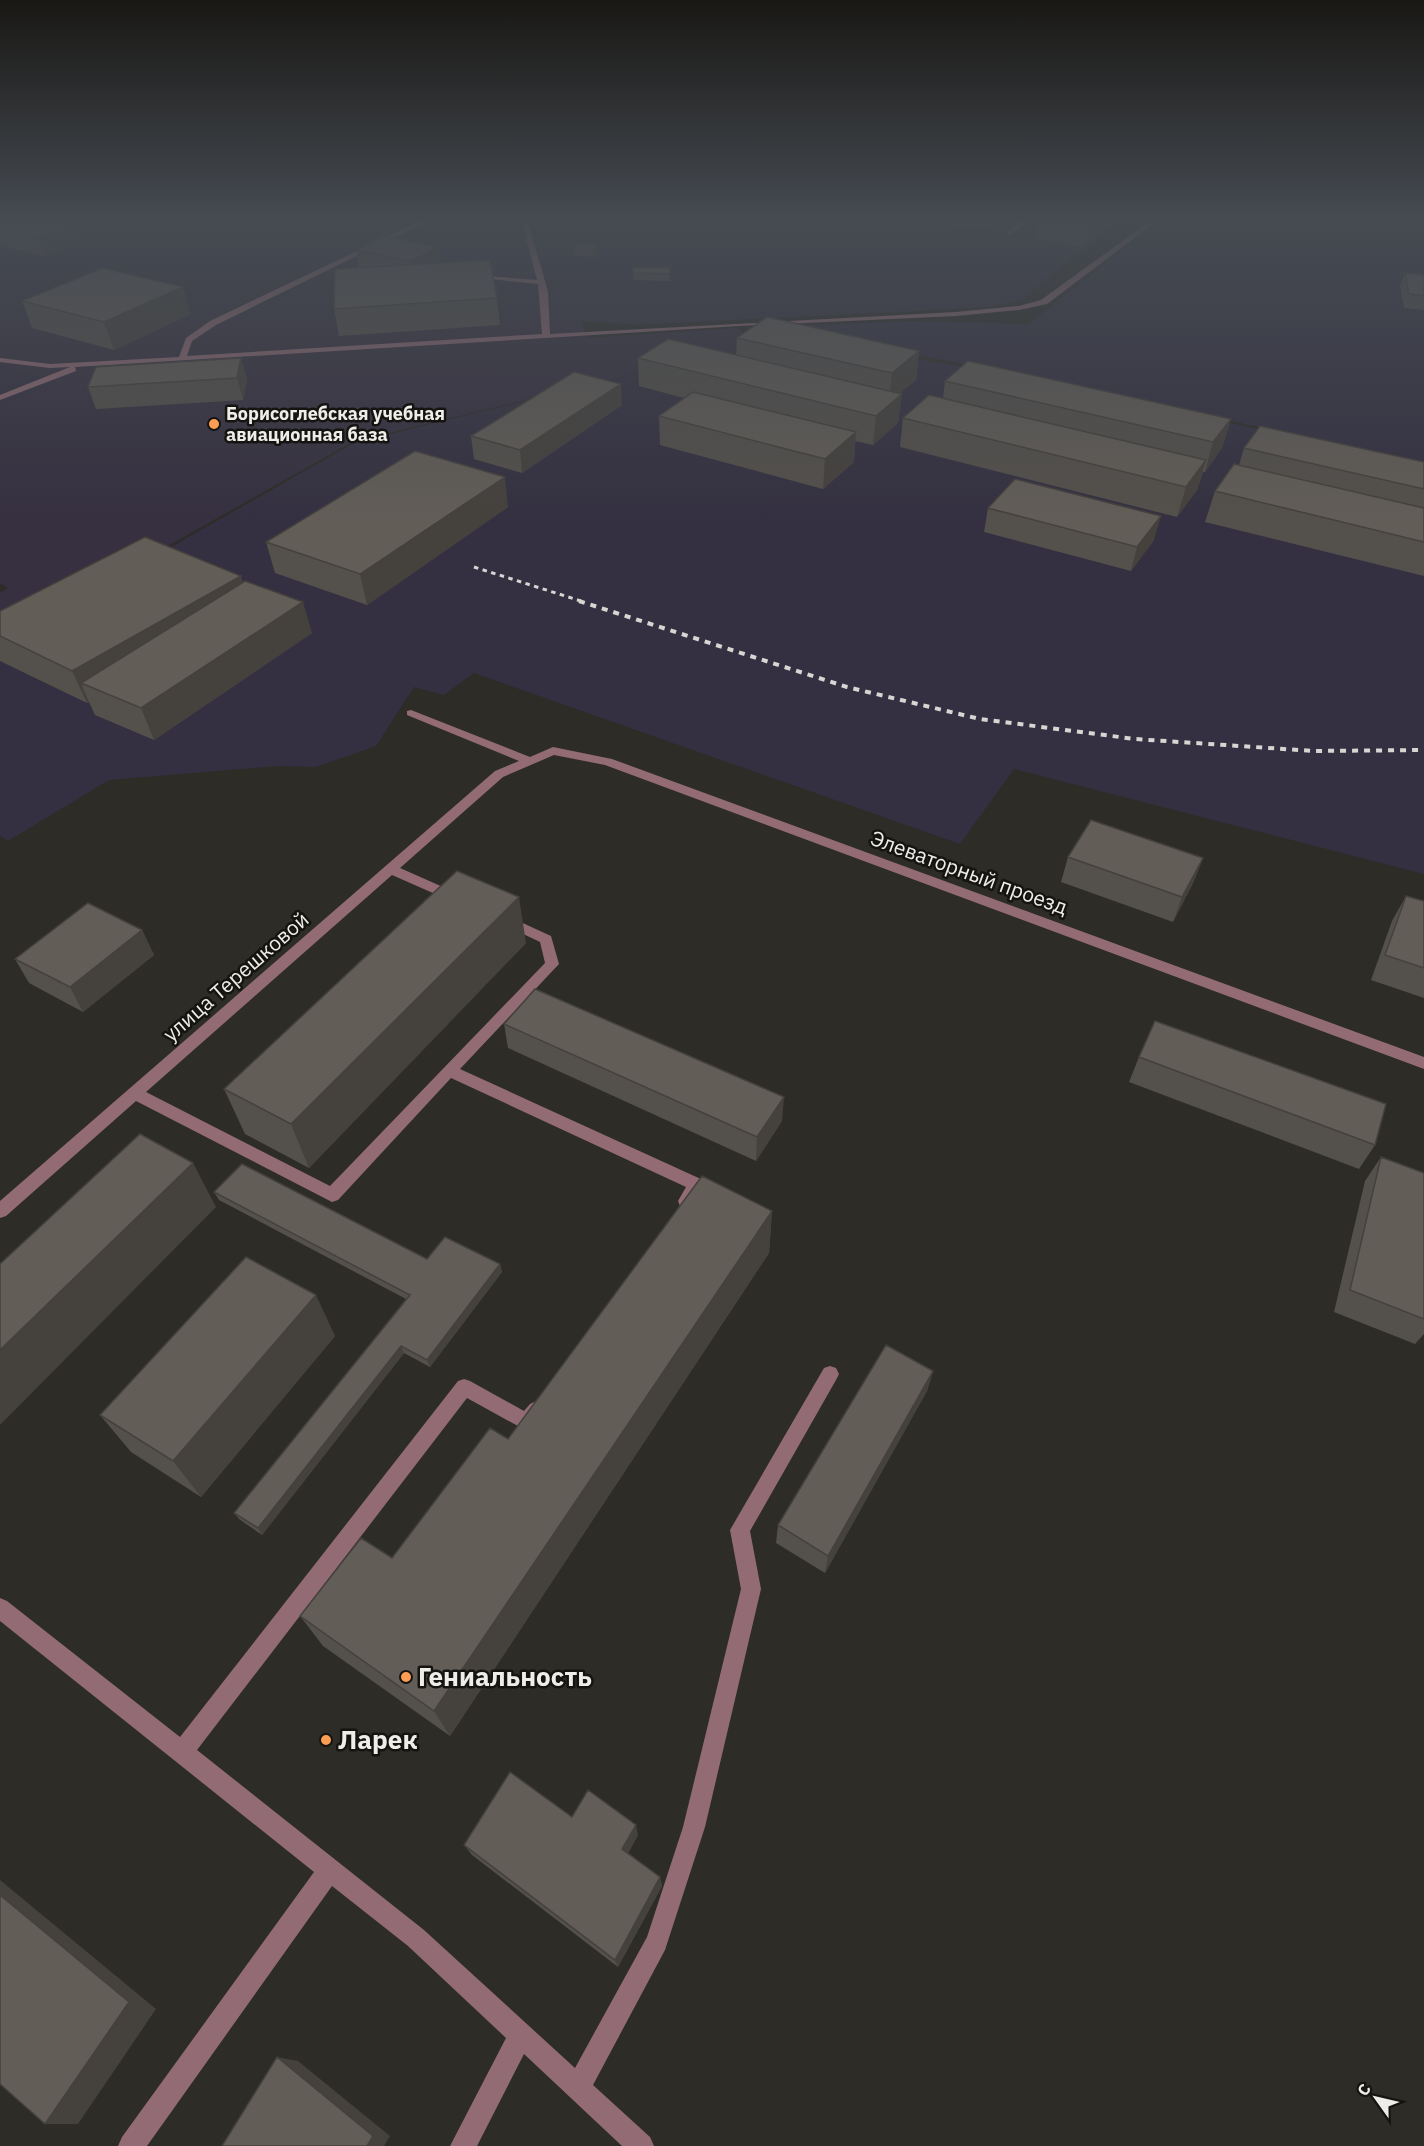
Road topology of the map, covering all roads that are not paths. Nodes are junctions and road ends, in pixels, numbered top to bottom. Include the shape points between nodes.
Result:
1 (217, 321) edge
2 (545, 321) edge
3 (800, 321) edge
4 (546, 336) junction
5 (182, 359) junction
6 (0, 360) edge
7 (85, 364) junction
8 (0, 398) edge
9 (411, 713) dead end
10 (530, 761) junction
11 (499, 774) joint
12 (391, 869) junction
13 (474, 906) edge
14 (494, 915) edge
15 (1424, 1064) edge
16 (449, 1071) junction
17 (135, 1093) junction
18 (0, 1211) edge
19 (677, 1214) edge
20 (830, 1374) dead end
21 (548, 1394) edge
22 (0, 1608) edge
23 (182, 1752) junction
24 (330, 1869) junction
25 (520, 2034) junction
26 (578, 2087) junction
27 (131, 2146) edge
28 (463, 2146) edge
29 (641, 2146) edge

1 - 5 street via 189,340
2 - 4 street
3 - 4 street
4 - 5 street
5 - 7 street
6 - 7 street via 50,366
7 - 8 street
9 - 10 street
10 - 11 street, Элеваторный проезд
10 - 15 street, Элеваторный проезд via 553,752 608,762
11 - 12 street, улица Терешковой
12 - 13 street
12 - 17 street, улица Терешковой
14 - 16 street via 546,939 552,964
16 - 17 street via 332,1195
16 - 19 street via 697,1185
17 - 18 street, улица Терешковой
20 - 26 street via 740,1530 751,1589 694,1827 657,1942
21 - 23 street via 527,1422 464,1387
22 - 23 street
23 - 24 street
24 - 25 street via 417,1938
24 - 27 street
25 - 26 street
25 - 28 street
26 - 29 street

